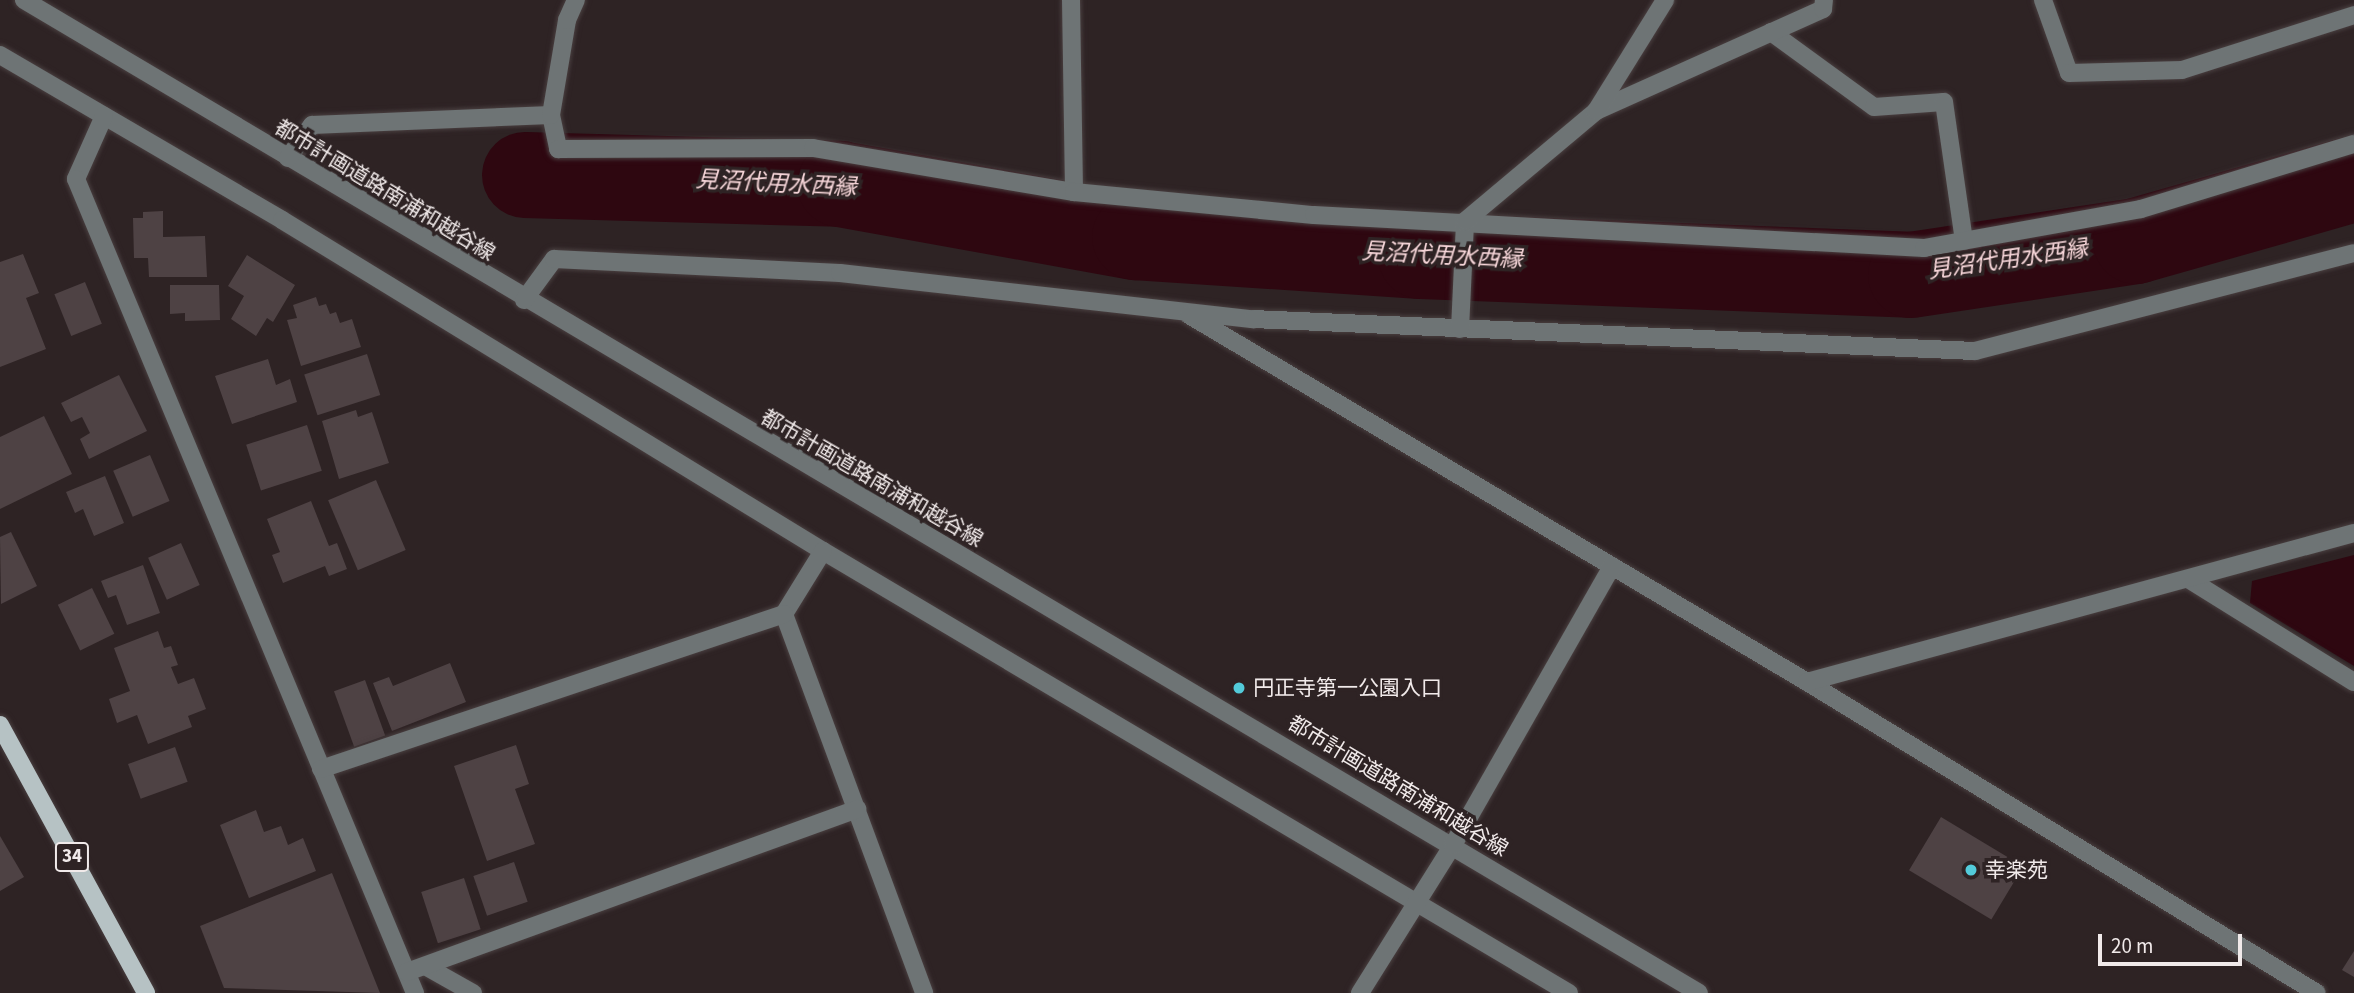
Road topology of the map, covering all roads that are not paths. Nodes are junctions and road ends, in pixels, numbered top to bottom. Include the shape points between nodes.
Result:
1 (24, 0) edge
2 (576, 0) edge
3 (1071, 0) edge
4 (1665, 0) edge
5 (1824, 0) edge
6 (2043, 0) edge
7 (2354, 15) edge
8 (1771, 32) junction
9 (0, 55) edge
10 (1596, 111) junction
11 (551, 115) junction
12 (104, 116) junction
13 (2354, 144) edge
14 (288, 158) junction
15 (1074, 191) junction
16 (1465, 221) junction
17 (1965, 241) junction
18 (2354, 253) edge
19 (524, 300) junction
20 (1183, 312) junction
21 (1460, 329) junction
22 (2354, 533) edge
23 (823, 551) junction
24 (1612, 566) junction
25 (2190, 580) junction
26 (784, 614) junction
27 (1807, 682) junction
28 (2354, 682) edge
29 (0, 725) edge
30 (321, 769) junction
31 (857, 809) junction
32 (1452, 845) junction
33 (1416, 902) junction
34 (425, 966) junction
35 (407, 972) junction
36 (145, 991) edge
37 (415, 993) edge
38 (473, 993) edge
39 (924, 993) edge
40 (1360, 993) edge
41 (1569, 993) edge
42 (1699, 993) edge
43 (2317, 993) edge

1 - 14 street, 都市計画道路南浦和越谷線
2 - 11 street via 567,20
3 - 15 street
4 - 10 street
5 - 8 street via 1823,9
6 - 7 street via 2069,73 2182,70
8 - 10 street
8 - 17 street via 1874,107 1944,102
9 - 12 street
10 - 16 street
11 - 14 street via 312,125
11 - 15 street via 558,149 813,148
12 - 23 street
12 - 30 street via 76,180
13 - 17 street via 2141,209
14 - 19 street, 都市計画道路南浦和越谷線
15 - 16 street via 1314,215
16 - 17 street via 1924,248
16 - 21 street
18 - 21 street via 1975,351
19 - 20 street via 554,259 840,273
19 - 32 street, 都市計画道路南浦和越谷線
20 - 21 street
20 - 24 street
22 - 25 street
23 - 26 street
23 - 33 street
24 - 27 street
24 - 32 street
25 - 27 street
25 - 28 street
26 - 30 street
26 - 31 street
27 - 43 street
29 - 36 main road, 34
30 - 35 street
31 - 34 street
31 - 39 street
32 - 33 street
32 - 42 street, 都市計画道路南浦和越谷線
33 - 40 street
33 - 41 street
34 - 35 street
34 - 38 street
35 - 37 street

